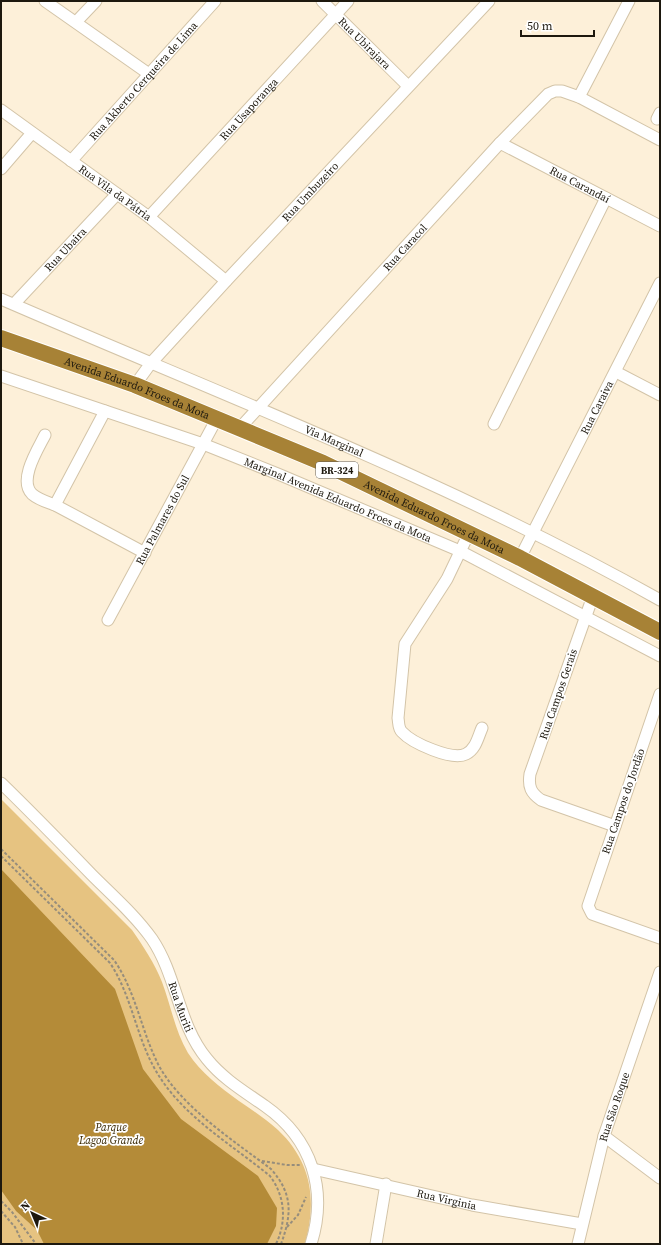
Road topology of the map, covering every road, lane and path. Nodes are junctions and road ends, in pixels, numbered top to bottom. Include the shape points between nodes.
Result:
1 (45, 1) edge
2 (96, 1) edge
3 (215, 1) edge
4 (322, 1) edge
5 (348, 1) edge
6 (490, 1) edge
7 (630, 1) edge
8 (335, 14) junction
9 (76, 22) junction
10 (150, 74) junction
11 (408, 86) junction
12 (579, 98) junction
13 (1, 110) edge
14 (32, 133) junction
15 (660, 140) edge
16 (500, 143) junction
17 (71, 161) junction
18 (1, 169) edge
19 (117, 194) junction
20 (606, 198) junction
21 (148, 217) junction
22 (660, 226) edge
23 (226, 281) junction
24 (660, 283) edge
25 (1, 299) edge
26 (14, 304) junction
27 (1, 338) edge
28 (151, 364) junction
29 (616, 372) junction
30 (1, 376) edge
31 (135, 385) junction
32 (660, 395) edge
33 (258, 407) junction
34 (105, 411) junction
35 (216, 420) junction
36 (494, 424) dead end
37 (239, 429) junction
38 (45, 435) dead end
39 (203, 444) junction
40 (55, 506) junction
41 (534, 532) junction
42 (469, 533) junction
43 (460, 551) junction
44 (145, 553) junction
45 (520, 558) junction
46 (593, 596) junction
47 (660, 600) edge
48 (586, 615) junction
49 (108, 620) dead end
50 (660, 632) edge
51 (660, 656) edge
52 (660, 694) edge
53 (482, 728) dead end
54 (1, 783) edge
55 (615, 826) junction
56 (1, 849) edge
57 (1, 856) edge
58 (660, 938) edge
59 (660, 972) edge
60 (604, 1136) junction
61 (260, 1161) junction
62 (309, 1166) junction
63 (660, 1178) edge
64 (386, 1184) junction
65 (309, 1195) dead end
66 (1, 1201) edge
67 (1, 1211) edge
68 (582, 1224) junction
69 (287, 1228) junction
70 (23, 1244) edge
71 (36, 1244) edge
72 (276, 1244) edge
73 (282, 1244) edge
74 (311, 1244) edge
75 (376, 1244) edge
76 (578, 1244) edge

1 - 9 street
2 - 9 street
3 - 10 street, Rua Akberto Cerqueira de Lima
4 - 8 street, Rua Ubirajara
5 - 8 street, Rua Usaporanga
6 - 11 street, Rua Umbuzeiro
7 - 12 street
8 - 11 street, Rua Ubirajara
8 - 21 street, Rua Usaporanga
9 - 10 street
10 - 17 street, Rua Akberto Cerqueira de Lima
11 - 23 street, Rua Umbuzeiro
12 - 15 street
12 - 16 street, Rua Caracol via 555,91 544,97
13 - 14 street, Rua Vila da Pátria
14 - 17 street, Rua Vila da Pátria
14 - 18 street
16 - 20 street, Rua Carandaí
16 - 33 street, Rua Caracol
17 - 19 street, Rua Vila da Pátria
19 - 21 street, Rua Vila da Pátria
19 - 26 street, Rua Ubaira
20 - 22 street, Rua Carandaí
20 - 36 street
21 - 23 street, Rua Vila da Pátria
23 - 28 street, Rua Umbuzeiro
24 - 29 street, Rua Caraiva
25 - 26 street, Via Marginal
26 - 28 street, Via Marginal
27 - 31 highway, Avenida Eduardo Froes da Mota / BR-324
28 - 31 street, Rua Umbuzeiro
28 - 33 street, Via Marginal
29 - 32 street
29 - 41 street, Rua Caraiva
30 - 34 street, Marginal Avenida Eduardo Froes da Mota
31 - 35 highway, Avenida Eduardo Froes da Mota / BR-324
33 - 37 street, Rua Caracol
33 - 41 street, Via Marginal
34 - 39 street, Marginal Avenida Eduardo Froes da Mota
34 - 40 street
35 - 37 highway, Avenida Eduardo Froes da Mota / BR-324
35 - 39 street, Rua Palmares do Sul
37 - 42 highway, Avenida Eduardo Froes da Mota / BR-324 via 323,463
38 - 40 street via 29,468 27,485 31,493
39 - 43 street, Marginal Avenida Eduardo Froes da Mota
39 - 44 street, Rua Palmares do Sul
40 - 44 street
41 - 45 street, Rua Caraiva
41 - 47 street, Via Marginal
42 - 43 street
42 - 45 highway, Avenida Eduardo Froes da Mota / BR-324
43 - 48 street, Marginal Avenida Eduardo Froes da Mota
43 - 53 street via 446,579 405,644 399,728 416,742 448,755 465,754 474,747
44 - 49 street, Rua Palmares do Sul
45 - 46 highway, Avenida Eduardo Froes da Mota / BR-324
46 - 48 street, Rua Campos Gerais
46 - 50 highway, Avenida Eduardo Froes da Mota / BR-324
48 - 51 street, Marginal Avenida Eduardo Froes da Mota
48 - 55 street, Rua Campos Gerais via 530,774 529,787 547,803
52 - 55 street, Rua Campos do Jordão
54 - 62 street, Rua Muriti via 139,923 163,958 191,1035 207,1059 224,1078 286,1122 299,1141
55 - 58 street, Rua Campos do Jordão via 588,909 592,914
56 - 61 path via 114,960 126,980 158,1063 172,1084 203,1115
57 - 72 path via 110,963 122,983 156,1071 179,1101 200,1121 270,1176 276,1184 284,1211
59 - 60 street, Rua São Roque
60 - 63 street
60 - 68 street, Rua São Roque
61 - 62 path
61 - 69 path via 277,1176 285,1189 289,1201
62 - 64 street, Rua Virginia
62 - 74 street, Rua Muriti via 317,1180 319,1199 316,1229
64 - 68 street, Rua Virginia via 472,1205
64 - 75 street
65 - 69 path via 298,1216
66 - 71 path
67 - 70 path via 16,1227
68 - 76 street, Rua São Roque
69 - 73 path

